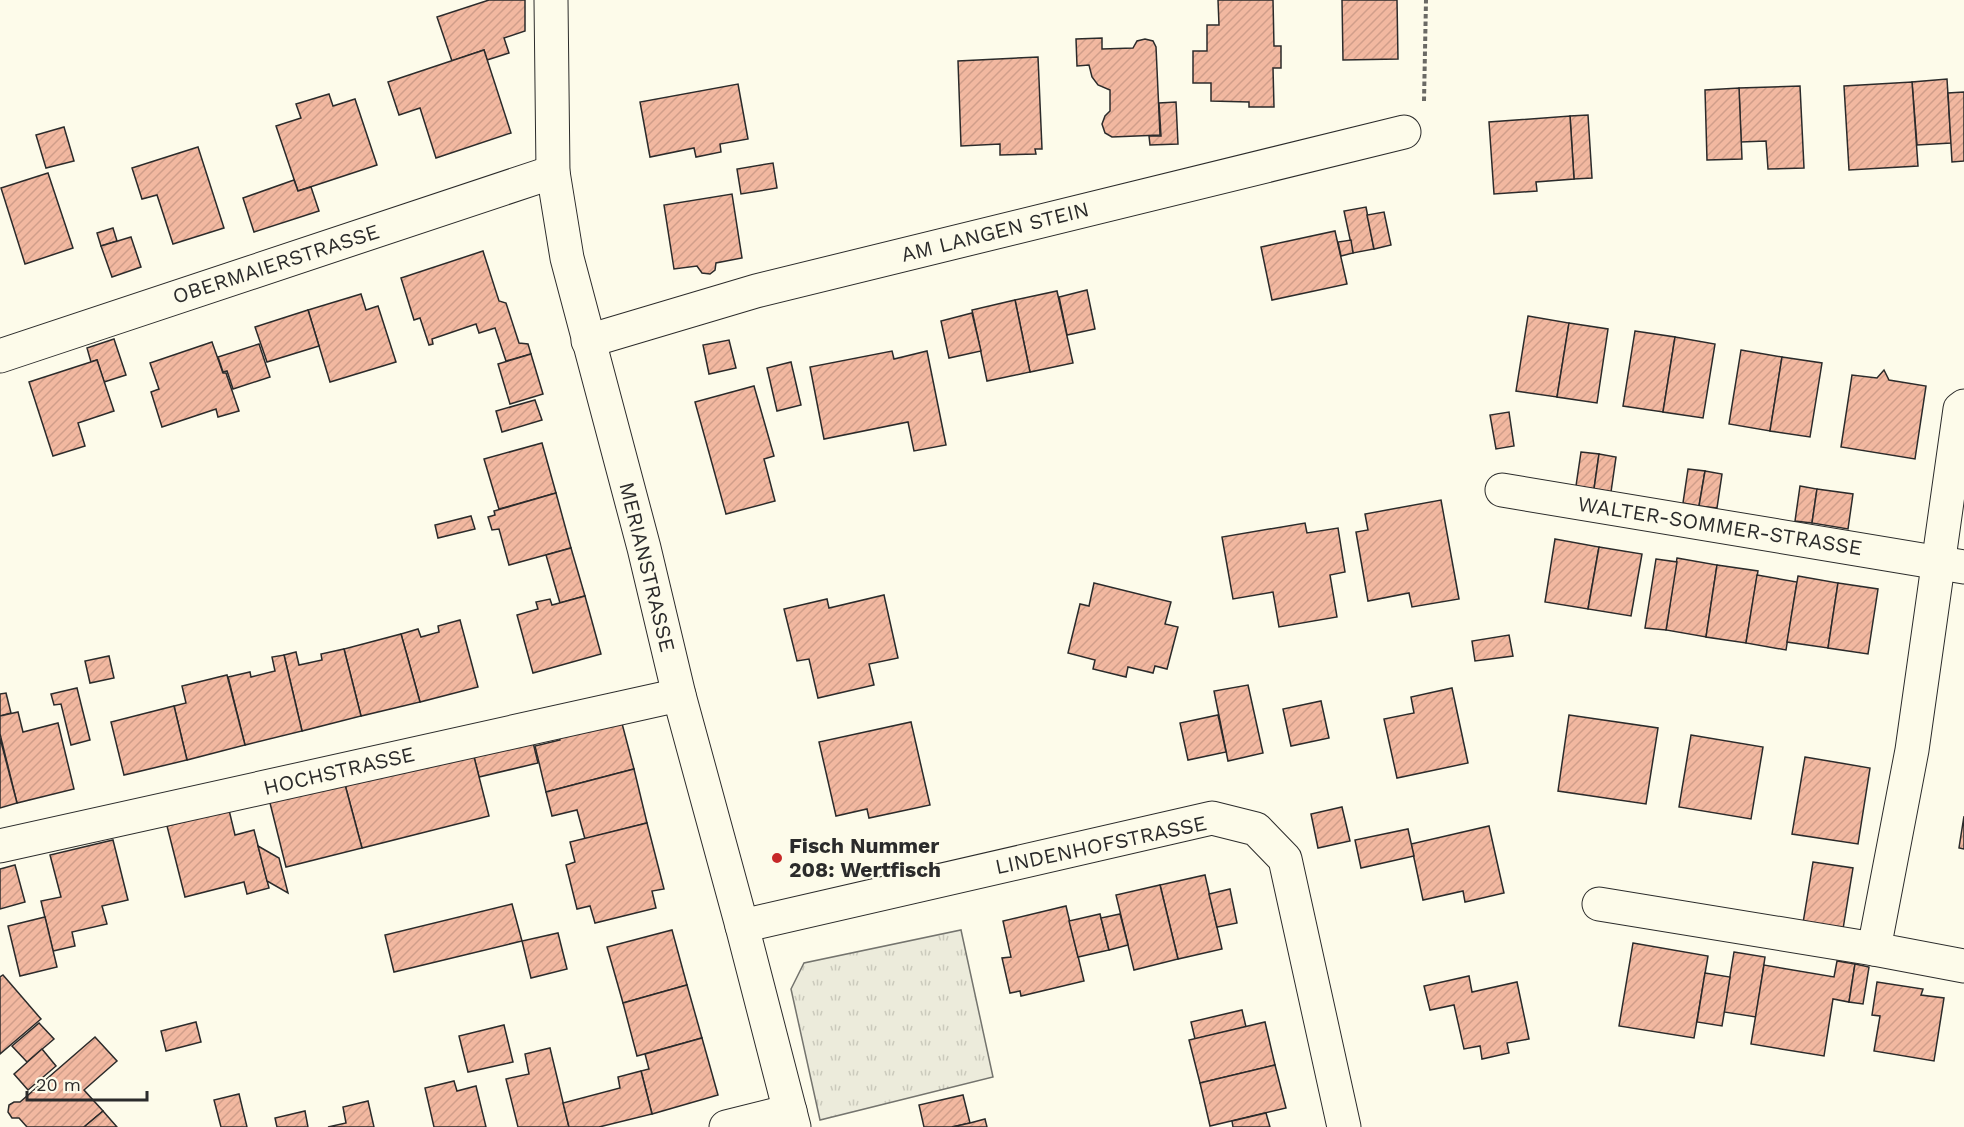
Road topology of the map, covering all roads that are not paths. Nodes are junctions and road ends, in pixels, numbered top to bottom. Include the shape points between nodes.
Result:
1 (551, 0) edge
2 (1404, 132) road end
3 (553, 172) junction
4 (588, 341) junction
5 (0, 356) edge
6 (1964, 406) edge
7 (1502, 490) dead end
8 (1951, 564) edge
9 (679, 695) junction
10 (0, 846) edge
11 (1599, 904) dead end
12 (742, 926) junction
13 (1874, 949) junction
14 (1964, 966) edge
15 (792, 1119) edge
16 (726, 1127) edge
17 (1344, 1127) edge

1 - 3 street, MERIANSTRASSE
2 - 4 street, AM LANGEN STEIN via 756,291
3 - 4 street, MERIANSTRASSE via 567,258
3 - 5 street, OBERMAIERSTRASSE
4 - 9 street, MERIANSTRASSE
6 - 8 street via 1960,409
7 - 8 street, WALTER-SOMMER-STRASSE
8 - 13 street
9 - 10 street, HOCHSTRASSE
9 - 12 street, MERIANSTRASSE
11 - 13 street
12 - 15 street, MERIANSTRASSE
12 - 17 street, LINDENHOFSTRASSE via 1212,818 1256,829 1285,859
13 - 14 street
15 - 16 street

